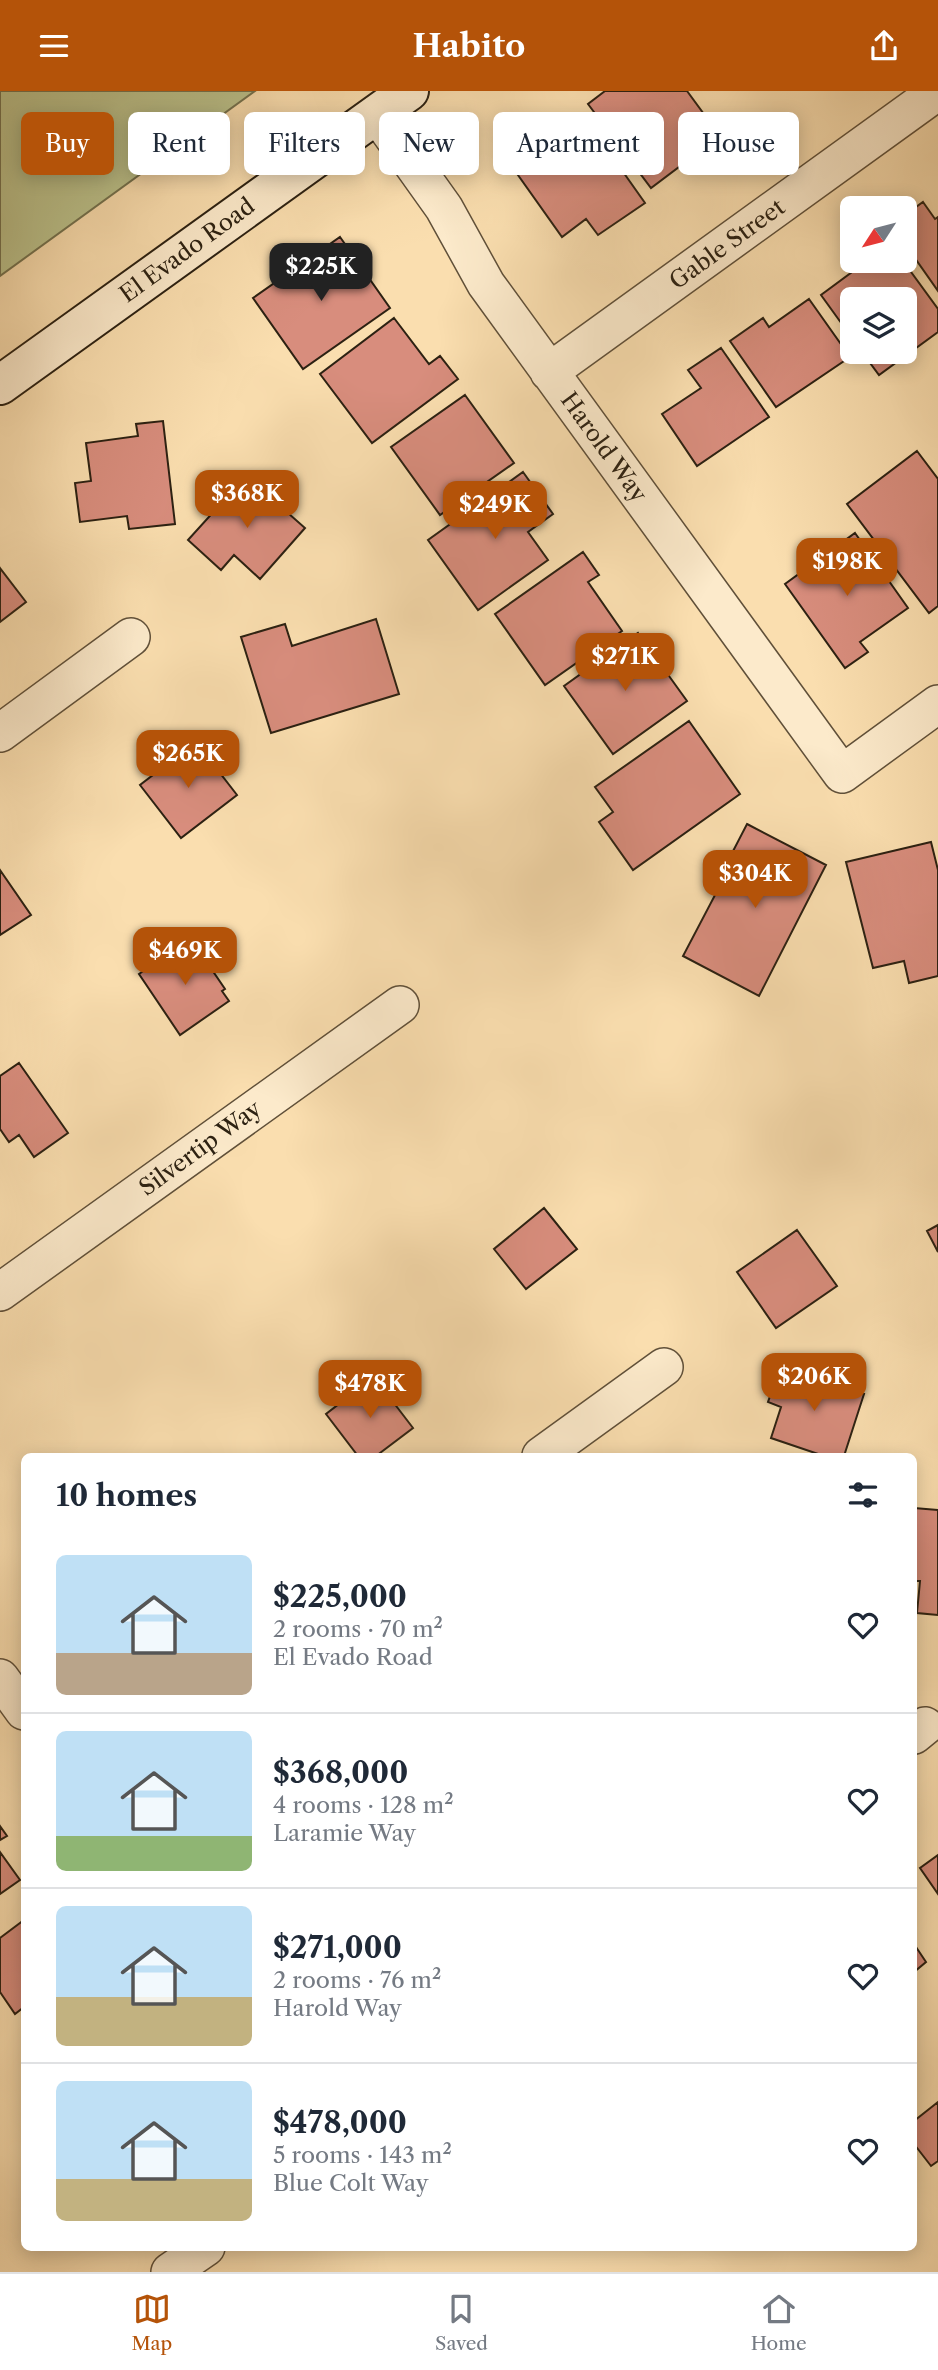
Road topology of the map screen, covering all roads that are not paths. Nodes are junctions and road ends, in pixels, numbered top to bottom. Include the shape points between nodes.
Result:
1 (409, 91) edge
2 (938, 91) edge
3 (377, 114) junction
4 (550, 372) junction
5 (0, 385) edge
6 (131, 637) dead end
7 (938, 704) edge
8 (0, 733) edge
9 (400, 1005) dead end
10 (0, 1292) edge
11 (664, 1367) dead end
12 (545, 1453) edge
13 (0, 1678) edge
14 (21, 1707) edge
15 (200, 2251) edge
16 (170, 2272) edge

1 - 3 street, El Evado Road
2 - 4 street, Gable Street
3 - 4 street, Harold Way via 444,208 486,284
3 - 5 street, El Evado Road
4 - 7 street, Harold Way via 842,774
6 - 8 street
9 - 10 street, Silvertip Way
11 - 12 street
13 - 14 street
15 - 16 street

